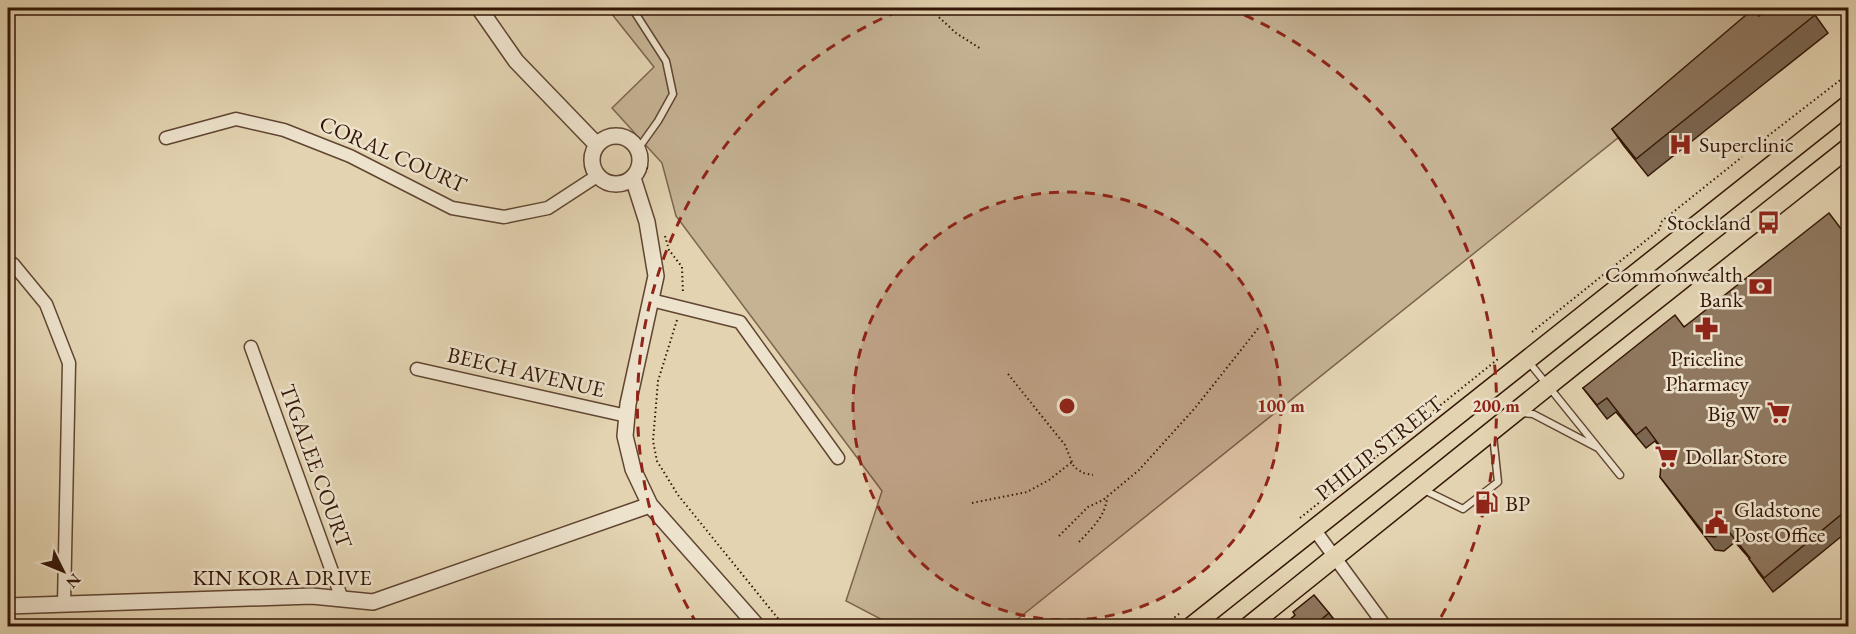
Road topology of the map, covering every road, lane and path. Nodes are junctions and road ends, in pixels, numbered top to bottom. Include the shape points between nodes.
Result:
1 (479, 8) edge
2 (632, 8) edge
3 (929, 8) edge
4 (981, 49) dead end
5 (1848, 74) edge
6 (1848, 105) edge
7 (166, 138) dead end
8 (1764, 139) dead end
9 (597, 145) junction
10 (1848, 148) edge
11 (641, 154) junction
12 (1742, 157) dead end
13 (597, 176) junction
14 (633, 178) junction
15 (650, 181) dead end
16 (663, 227) dead end
17 (13, 264) dead end
18 (651, 300) junction
19 (682, 306) junction
20 (1260, 326) dead end
21 (1532, 332) dead end
22 (251, 347) dead end
23 (1498, 359) dead end
24 (1527, 360) junction
25 (417, 369) dead end
26 (1008, 374) dead end
27 (1549, 385) junction
28 (1516, 412) junction
29 (627, 416) junction
30 (1493, 431) junction
31 (1599, 449) junction
32 (838, 458) dead end
33 (1072, 462) junction
34 (1093, 475) dead end
35 (1620, 475) dead end
36 (1421, 488) junction
37 (1107, 497) junction
38 (972, 504) dead end
39 (650, 505) junction
40 (1307, 524) junction
41 (1059, 536) dead end
42 (1079, 542) dead end
43 (1336, 557) junction
44 (342, 599) junction
45 (64, 604) junction
46 (8, 606) edge
47 (1187, 619) edge
48 (757, 627) edge
49 (784, 627) edge
50 (1164, 627) edge
51 (1248, 627) edge
52 (1385, 627) edge

1 - 9 street via 516,61
2 - 11 lane via 666,61 673,94
3 - 4 path
5 - 8 path
6 - 24 main road, PHILIP STREET
7 - 13 street, CORAL COURT via 236,119 284,130 350,156 452,208 504,217 548,208
9 - 11 street via 614,136 624,137
9 - 13 street via 591,160
10 - 27 main road
11 - 14 street
11 - 15 path
12 - 21 path
13 - 14 street via 614,185
14 - 18 street via 657,276
16 - 19 path via 669,250 682,267
17 - 45 street via 46,304 69,363
18 - 19 street
18 - 29 street
19 - 32 street via 740,322
19 - 49 path via 658,381 653,441 657,461 678,495
20 - 37 path via 1167,440
22 - 44 street, TIGALEE COURT
23 - 40 path
24 - 27 lane
24 - 40 main road, PHILIP STREET
25 - 29 street, BEECH AVENUE
26 - 33 path via 1065,445
27 - 28 main road
27 - 31 lane
28 - 30 main road
28 - 31 lane via 1533,414
29 - 39 street via 625,436 633,469
30 - 36 main road
30 - 36 lane via 1497,482 1472,502 1463,509
31 - 35 lane
33 - 34 path via 1083,473
33 - 38 path via 1027,492
36 - 43 main road
37 - 41 path via 1088,507
37 - 42 path via 1097,523
39 - 44 street, KIN KORA DRIVE via 373,602
39 - 48 street
40 - 43 street
40 - 47 main road, PHILIP STREET
43 - 51 main road
43 - 52 street
44 - 45 street, KIN KORA DRIVE via 312,596
45 - 46 street, KIN KORA DRIVE
47 - 50 path

